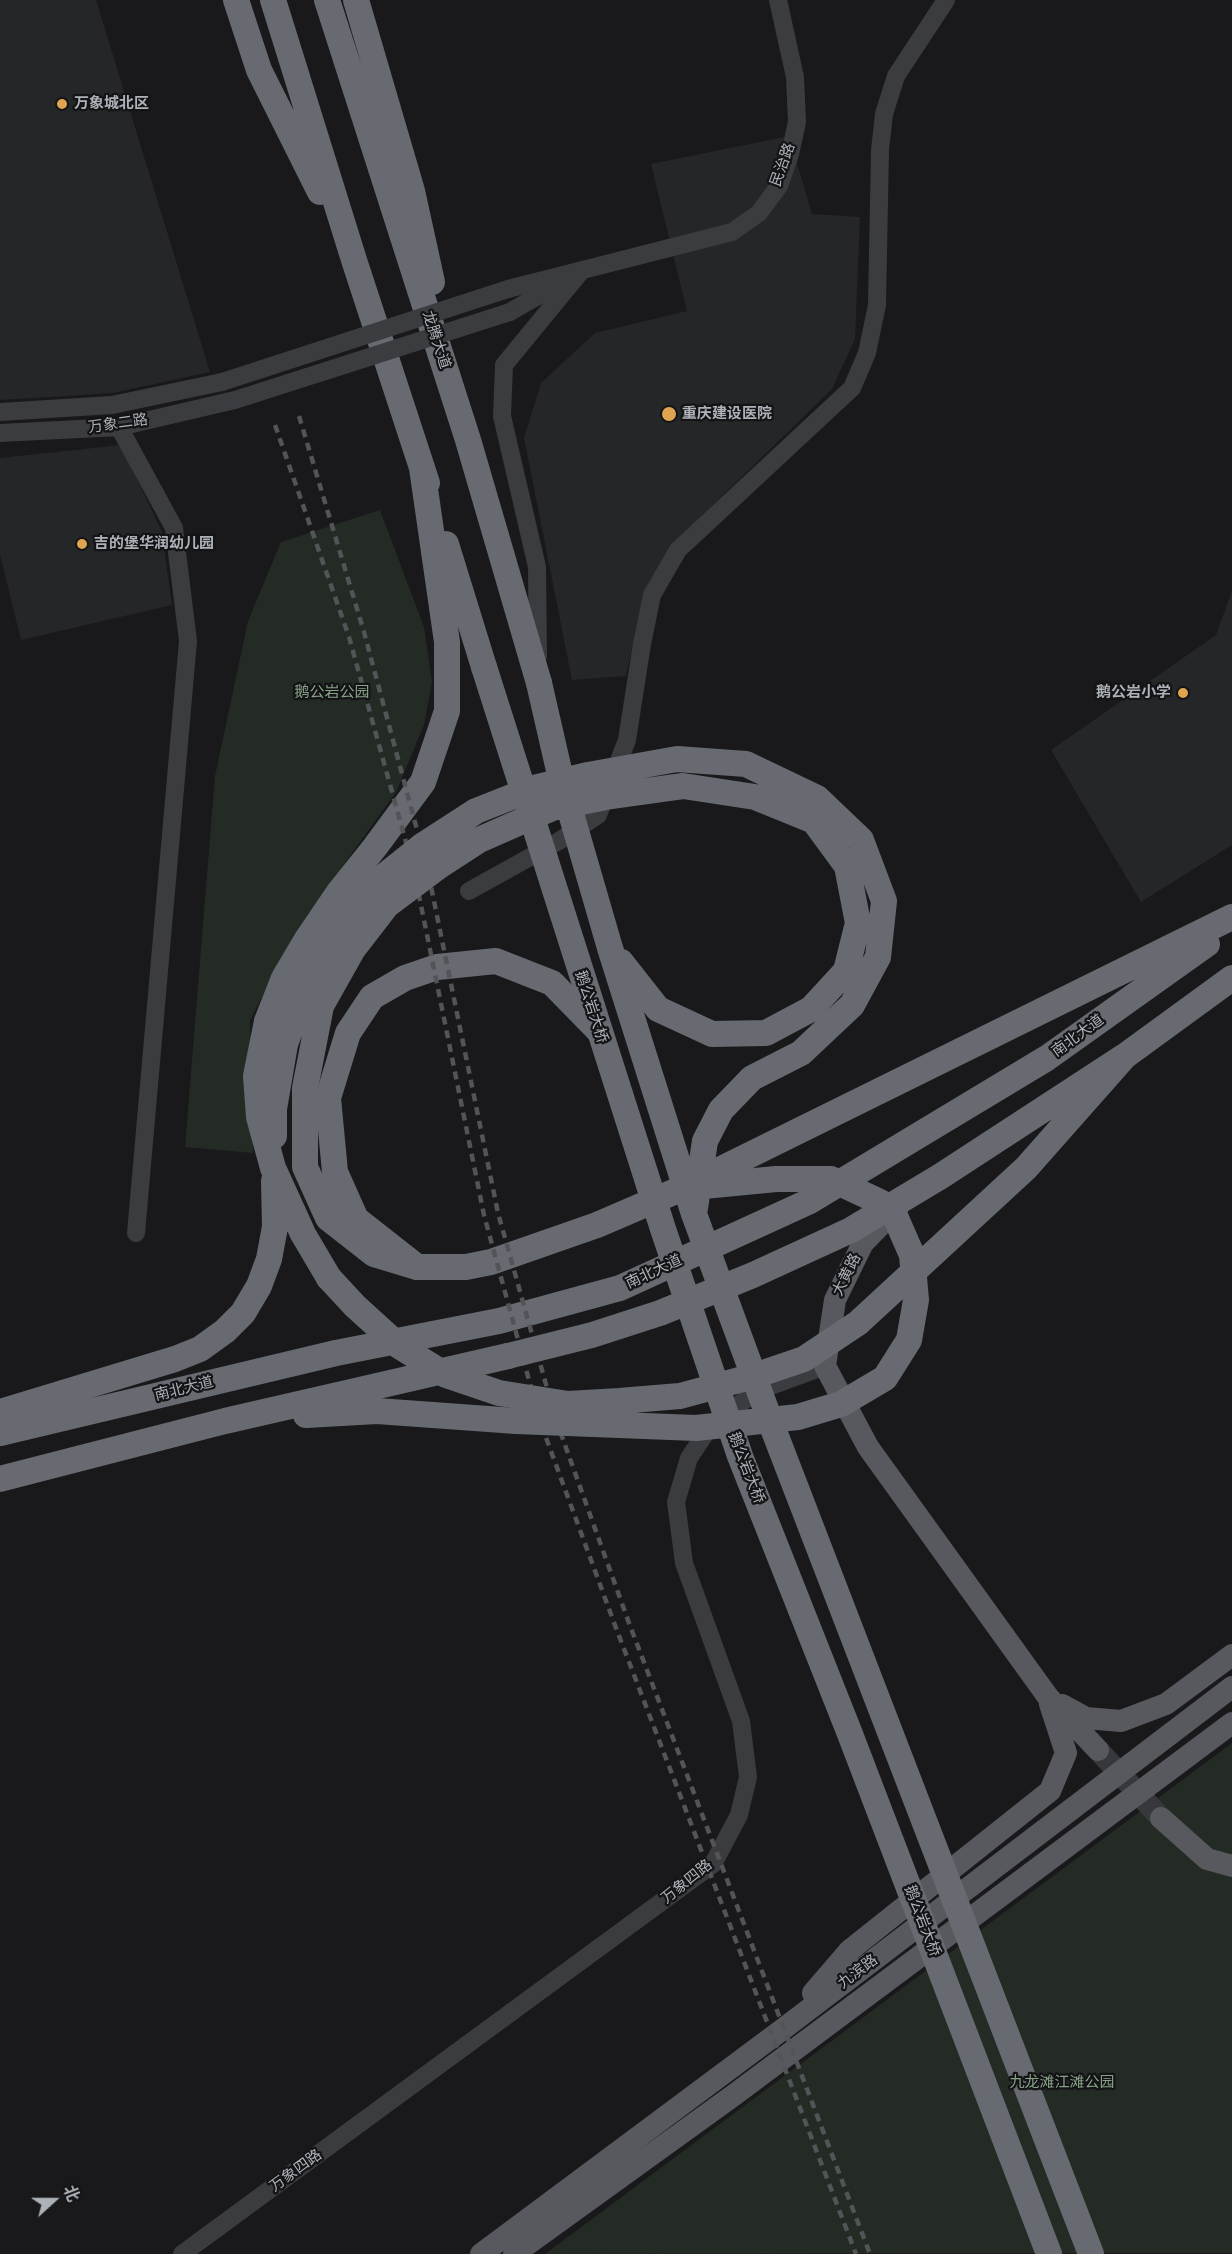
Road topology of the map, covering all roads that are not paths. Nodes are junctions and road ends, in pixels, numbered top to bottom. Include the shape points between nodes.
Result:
1 (236, 0) edge
2 (273, 0) edge
3 (327, 0) edge
4 (356, 0) edge
5 (778, 0) edge
6 (946, 0) edge
7 (354, 260) junction
8 (582, 270) junction
9 (508, 289) joint
10 (0, 412) edge
11 (119, 427) junction
12 (0, 433) edge
13 (468, 440) junction
14 (422, 468) junction
15 (539, 683) junction
16 (469, 891) dead end
17 (1232, 917) edge
18 (1232, 926) edge
19 (610, 948) junction
20 (1232, 975) edge
21 (598, 1030) junction
22 (1125, 1056) junction
23 (273, 1168) junction
24 (683, 1188) junction
25 (694, 1214) junction
26 (136, 1233) dead end
27 (417, 1267) junction
28 (825, 1366) junction
29 (0, 1412) edge
30 (225, 1421) junction
31 (0, 1434) edge
32 (0, 1479) edge
33 (1232, 1655) edge
34 (1232, 1687) edge
35 (1048, 1697) junction
36 (1232, 1723) edge
37 (1098, 1750) tunnel mouth
38 (1161, 1818) tunnel mouth
39 (1232, 1866) edge
40 (777, 2033) junction
41 (785, 2057) junction
42 (182, 2254) edge
43 (481, 2254) edge
44 (514, 2254) edge
45 (1049, 2254) edge
46 (1091, 2254) edge

1 - 7 highway via 259,69
2 - 7 highway
3 - 13 highway, 龙腾大道
4 - 13 highway via 412,191
5 - 8 street, 民治路 via 795,77 797,122 779,186 759,213 732,232
6 - 16 street via 896,76 884,114 877,305 867,353 852,388 678,550 652,595 627,740 598,815
7 - 14 highway
8 - 9 street, 民治路
8 - 11 street, 万象二路, bridge via 510,312 235,400
8 - 15 street via 504,365 502,416 537,567
9 - 10 street, 万象二路, bridge via 222,382 112,405
11 - 12 street, 万象二路
11 - 26 street via 174,528 188,641
13 - 15 highway, 龙腾大道
14 - 21 highway, 鹅公岩大桥, bridge
14 - 23 highway via 447,642 447,711 423,782 307,939 284,978 267,1021 256,1076 259,1117
15 - 19 highway, bridge via 561,779
17 - 24 highway, bridge
18 - 31 highway, 南北大道, bridge via 1047,1058 808,1202 620,1288 499,1321 336,1353
19 - 25 highway, bridge
19 - 27 highway, bridge via 658,1010 712,1034 766,1033 811,1009 846,971 858,923 847,866 814,821 755,797 683,786 552,808 479,840 387,904 353,949 321,1006 305,1088 305,1167 328,1218 374,1254
20 - 22 highway, bridge
20 - 28 main road, 大黄路 via 915,1190 863,1243 835,1300
21 - 27 highway, bridge via 552,983 496,960 437,967 405,978 372,997 348,1033 328,1098 335,1172 356,1219
21 - 45 highway, 鹅公岩大桥, bridge via 740,1456
22 - 23 highway, bridge via 1026,1168 858,1323 804,1359 680,1396 568,1404 499,1393 446,1375 399,1346 329,1278 303,1234
22 - 30 highway, bridge via 941,1176 850,1230 660,1313 508,1356
23 - 25 highway, bridge via 274,1109 285,1044 309,980 339,931 377,882 422,846 476,811 534,788 676,759 746,764 817,798 861,840 884,901 878,957 852,1005 801,1053 752,1078 721,1110 705,1141
23 - 29 highway via 275,1227 269,1259 260,1286 225,1331 200,1349 175,1359
24 - 27 highway via 597,1225 491,1262 466,1267
24 - 30 highway, bridge via 776,1179 831,1179 880,1202 895,1216 912,1256 916,1300 909,1340 885,1378 842,1404 798,1417 696,1428 377,1411
25 - 46 highway, bridge
28 - 35 main road via 868,1447
28 - 42 street, 万象四路 via 757,1391 711,1425 689,1458 676,1502 684,1563 741,1722 748,1777 739,1815 713,1864
30 - 32 highway
33 - 35 main road via 1166,1704 1121,1721 1086,1718
34 - 40 main road, 九滨路
35 - 37 main road
35 - 40 main road via 1066,1753 1050,1791 850,1950
36 - 41 main road, 九滨路
38 - 39 main road via 1207,1859
40 - 41 main road via 768,2052 778,2059
40 - 43 main road, 九滨路
41 - 44 main road, 九滨路

